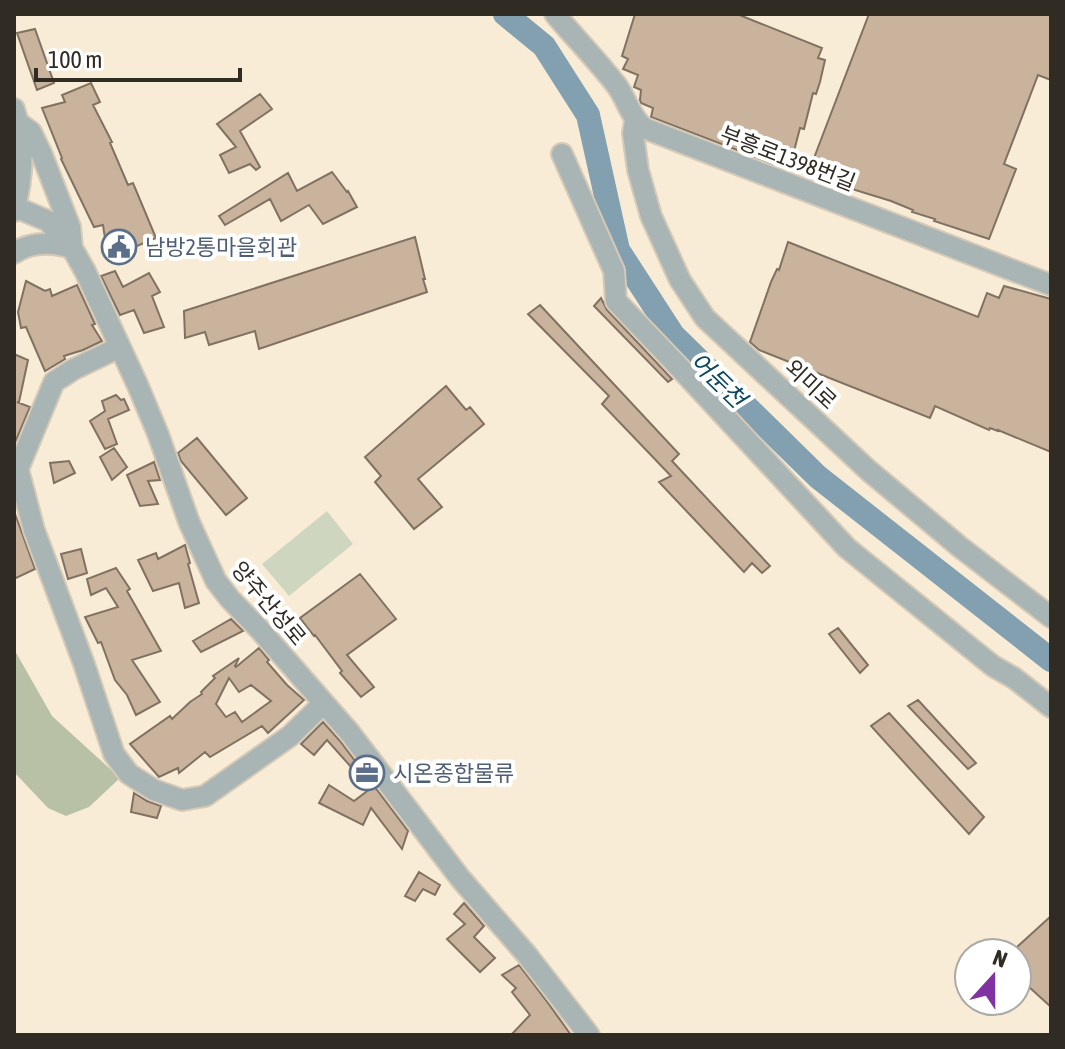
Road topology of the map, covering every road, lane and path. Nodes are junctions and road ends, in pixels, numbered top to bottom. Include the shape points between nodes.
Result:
1 (555, 14) edge
2 (16, 116) edge
3 (635, 121) junction
4 (562, 154) dead end
5 (15, 209) edge
6 (72, 248) junction
7 (14, 253) edge
8 (1051, 285) edge
9 (120, 347) junction
10 (17, 463) edge
11 (1051, 617) edge
12 (323, 704) junction
13 (1051, 707) edge
14 (589, 1035) edge

1 - 3 street via 617,86
2 - 5 street, 양주산성로 via 21,174
2 - 6 street via 42,155 70,227
3 - 8 street, 부흥로1398번길
3 - 11 street, 외미로 via 638,170 651,216 680,280 705,318 868,470
4 - 13 street via 614,271 616,301 847,548
5 - 6 street, 양주산성로 via 48,221
6 - 7 street via 43,243
6 - 9 street, 양주산성로
9 - 10 street via 54,382
9 - 12 street, 양주산성로 via 216,581
10 - 12 street via 34,530 114,754 129,774 182,800 205,796 290,736
12 - 14 street, 양주산성로

